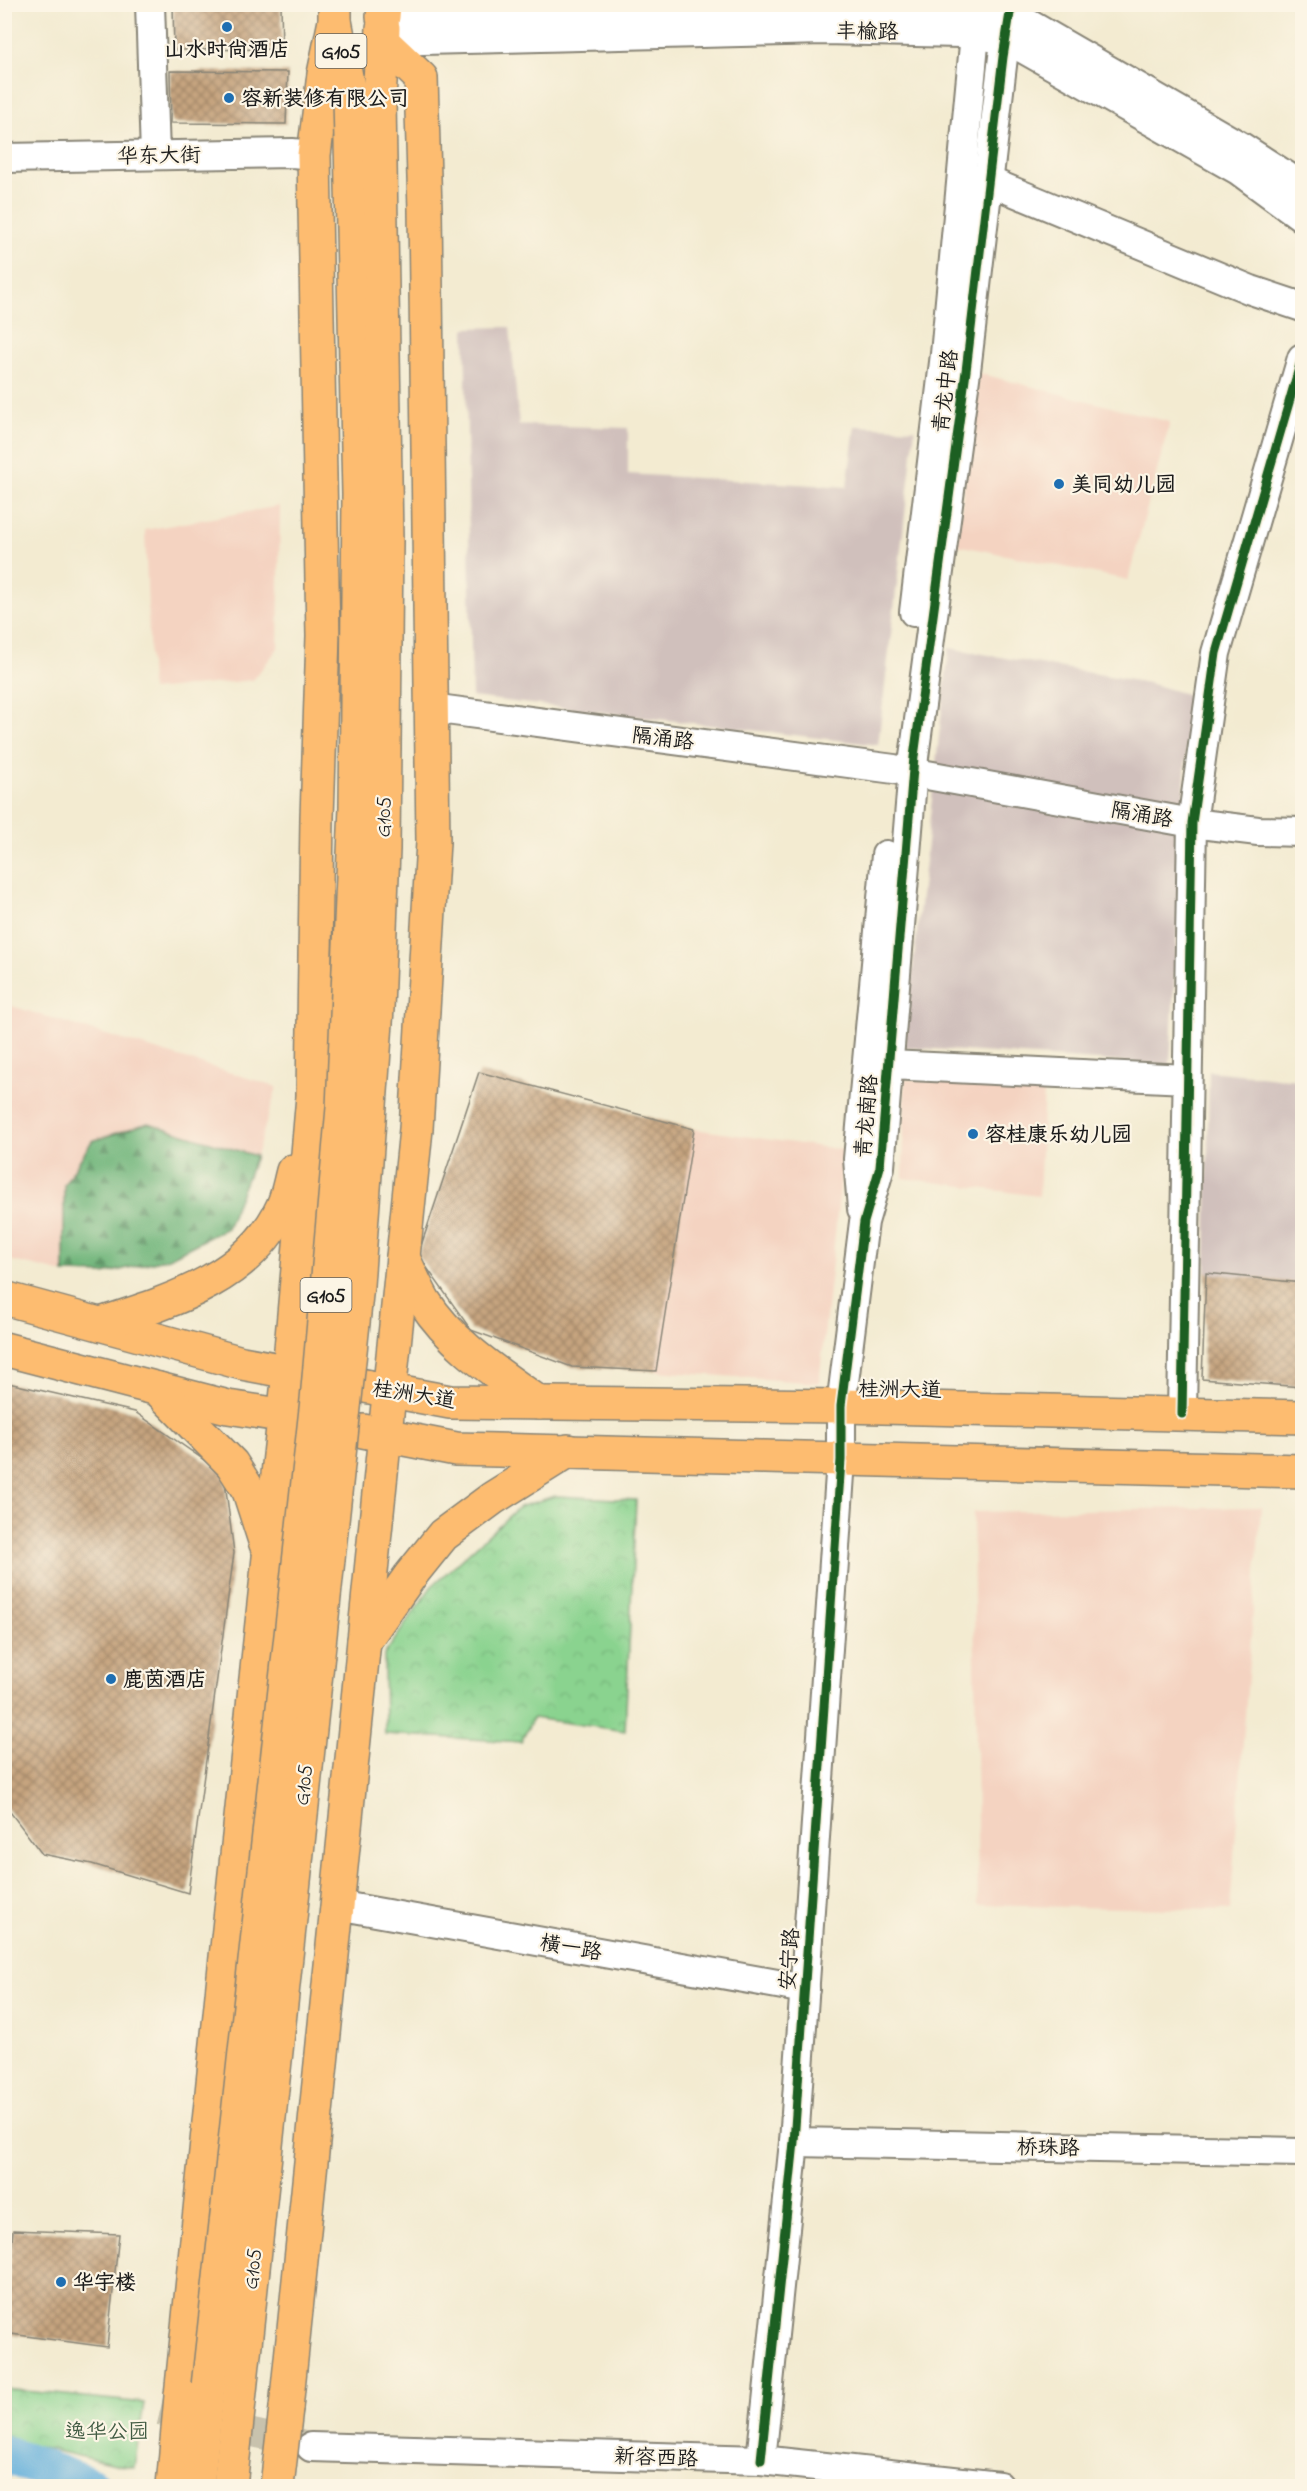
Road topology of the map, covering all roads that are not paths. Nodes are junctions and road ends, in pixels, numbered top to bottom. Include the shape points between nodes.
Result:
1 (150, 4) edge
2 (760, 5) edge
3 (335, 13) edge
4 (1010, 19) edge
5 (383, 21) edge
6 (978, 23) junction
7 (365, 99) junction
8 (155, 155) junction
9 (314, 155) junction
10 (4, 158) edge
11 (988, 182) junction
12 (1302, 186) edge
13 (1302, 217) edge
14 (1302, 307) edge
15 (1302, 358) edge
16 (431, 708) junction
17 (904, 771) junction
18 (1192, 823) junction
19 (1302, 832) edge
20 (889, 1065) junction
21 (1188, 1079) junction
22 (313, 1096) junction
23 (411, 1182) junction
24 (305, 1183) junction
25 (864, 1222) junction
26 (403, 1258) junction
27 (4, 1298) edge
28 (100, 1324) junction
29 (4, 1349) edge
30 (289, 1372) junction
31 (158, 1389) junction
32 (389, 1391) junction
33 (539, 1403) junction
34 (841, 1406) junction
35 (1182, 1414) junction
36 (285, 1415) junction
37 (1302, 1417) edge
38 (383, 1435) junction
39 (568, 1451) junction
40 (841, 1460) junction
41 (1302, 1471) edge
42 (269, 1562) junction
43 (370, 1565) junction
44 (363, 1642) junction
45 (337, 1905) junction
46 (805, 1989) junction
47 (794, 2142) junction
48 (1302, 2152) edge
49 (312, 2447) tunnel mouth
50 (761, 2460) junction
51 (172, 2487) edge
52 (197, 2487) edge
53 (230, 2487) edge
54 (277, 2487) edge
55 (999, 2487) edge

1 - 8 street
2 - 5 street, 丰榆路
2 - 6 street, 丰榆路
3 - 7 main road, G105
3 - 9 main road
4 - 6 street, 丰榆路
4 - 11 street, 青龙中路
4 - 12 street, 丰榆路 via 1240,146
4 - 13 street, 丰榆路
5 - 6 street, 丰榆路 via 824,30
5 - 7 main road, G105 / G105
5 - 16 main road via 421,78
6 - 17 street, 青龙中路
7 - 52 main road, G105, bridge via 356,807 343,1107 316,1401
7 - 53 main road, G105 / G105, bridge via 386,541 377,1009 357,1285
8 - 9 street, 华东大街
8 - 10 street, 华东大街
9 - 22 main road via 323,636
11 - 14 street via 1251,290
11 - 17 street, 青龙中路 via 966,371
15 - 18 street via 1216,653
16 - 17 street, 隔涌路
16 - 23 main road via 433,842
17 - 18 street, 隔涌路
17 - 20 street, 青龙南路
17 - 25 street, 青龙南路 via 858,1159
18 - 19 street, 隔涌路
18 - 21 street
20 - 21 street
20 - 25 street, 青龙南路 via 880,1167
21 - 35 street
22 - 24 main road
22 - 28 main road via 283,1206 257,1247 207,1285
23 - 24 main road via 383,1210 364,1217 324,1203
23 - 26 main road
24 - 30 main road
25 - 34 street, 青龙南路
26 - 32 main road
26 - 33 main road via 424,1300 448,1332
27 - 28 main road, 桂洲大道
28 - 30 main road, 桂洲大道
29 - 31 main road
30 - 32 main road, 桂洲大道
30 - 36 main road
31 - 36 main road via 228,1407
31 - 42 main road via 232,1464 249,1491
32 - 33 main road, 桂洲大道 via 450,1402
32 - 38 main road
33 - 34 main road, 桂洲大道
34 - 35 main road, 桂洲大道
34 - 40 street, 青龙南路
35 - 37 main road, 桂洲大道
36 - 38 main road
36 - 42 main road
38 - 39 main road via 456,1449
38 - 43 main road
39 - 40 main road
39 - 44 main road via 443,1534
40 - 41 main road
40 - 46 street, 安宁路
42 - 43 main road via 308,1535 324,1531 344,1536 361,1549
42 - 51 main road, bridge
43 - 44 main road
44 - 45 main road
45 - 46 street, 横一路
45 - 54 main road, bridge
46 - 47 street, 安宁路
47 - 48 street, 桥珠路
47 - 50 street, 安宁路
49 - 50 street, 新容西路
50 - 55 street, 新容西路

